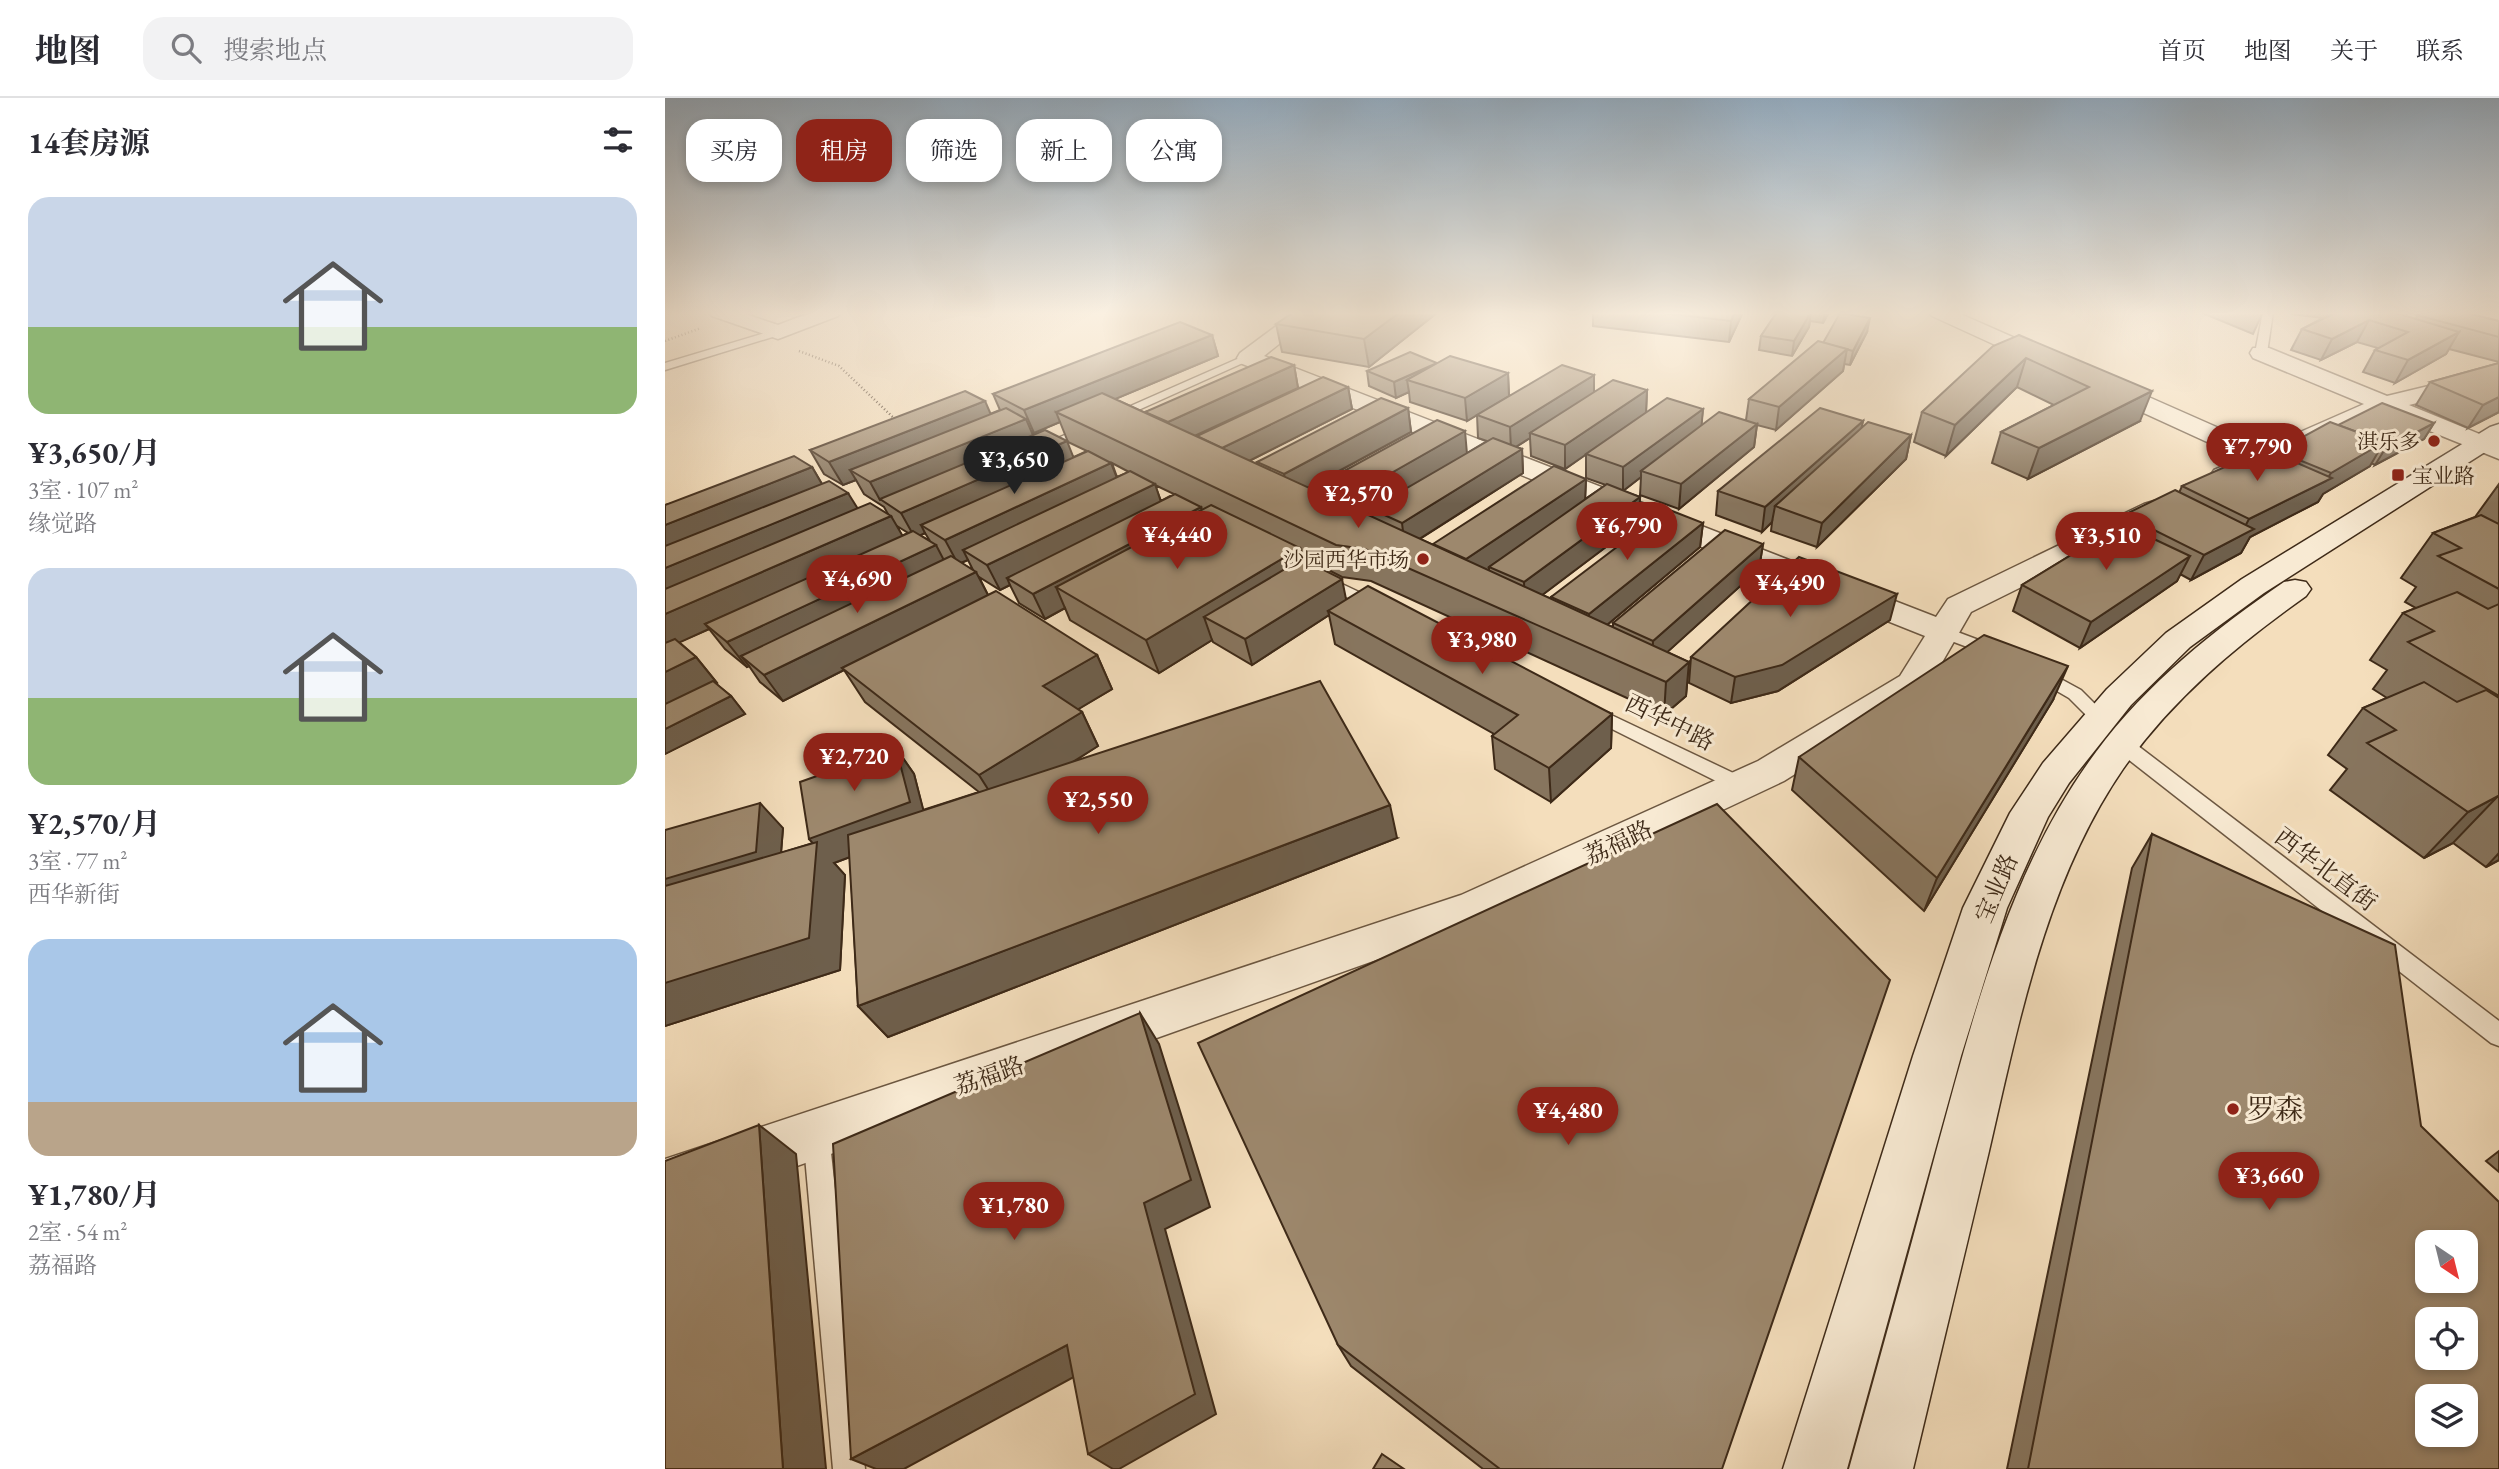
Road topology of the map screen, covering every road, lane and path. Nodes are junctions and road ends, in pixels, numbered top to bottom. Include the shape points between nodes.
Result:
1 (849, 376) edge
2 (1207, 376) edge
3 (1294, 376) edge
4 (2082, 376) edge
5 (2316, 376) edge
6 (2499, 376) edge
7 (2384, 404) junction
8 (905, 429) edge
9 (2494, 445) edge
10 (1073, 457) edge
11 (2262, 457) junction
12 (1308, 573) edge
13 (1395, 615) edge
14 (1944, 632) junction
15 (1568, 700) edge
16 (2111, 732) junction
17 (1741, 785) junction
18 (2499, 1034) edge
19 (817, 1134) junction
20 (665, 1186) edge
21 (849, 1469) edge
22 (1815, 1469) edge
23 (1881, 1469) edge

1 - 8 path
2 - 10 lane via 1049,445
3 - 14 street
4 - 11 street
5 - 7 street
6 - 7 street, 荔福路
7 - 9 street
7 - 11 street, 荔福路
9 - 16 street, 宝业路 via 2276,602
11 - 14 street, 荔福路 via 1959,606
12 - 13 lane
14 - 16 lane, 西华北直街 via 2014,661 2074,694
14 - 17 street, 荔福路 via 1913,684
15 - 17 lane, 西华中路
16 - 18 lane, 西华北直街
16 - 22 street, 宝业路 via 2056,773 2031,813 1985,908
16 - 23 street, 宝业路 via 2089,791 2044,878 1996,1019
17 - 19 street, 荔福路 via 1476,907
19 - 20 street, 荔福路
19 - 21 lane

